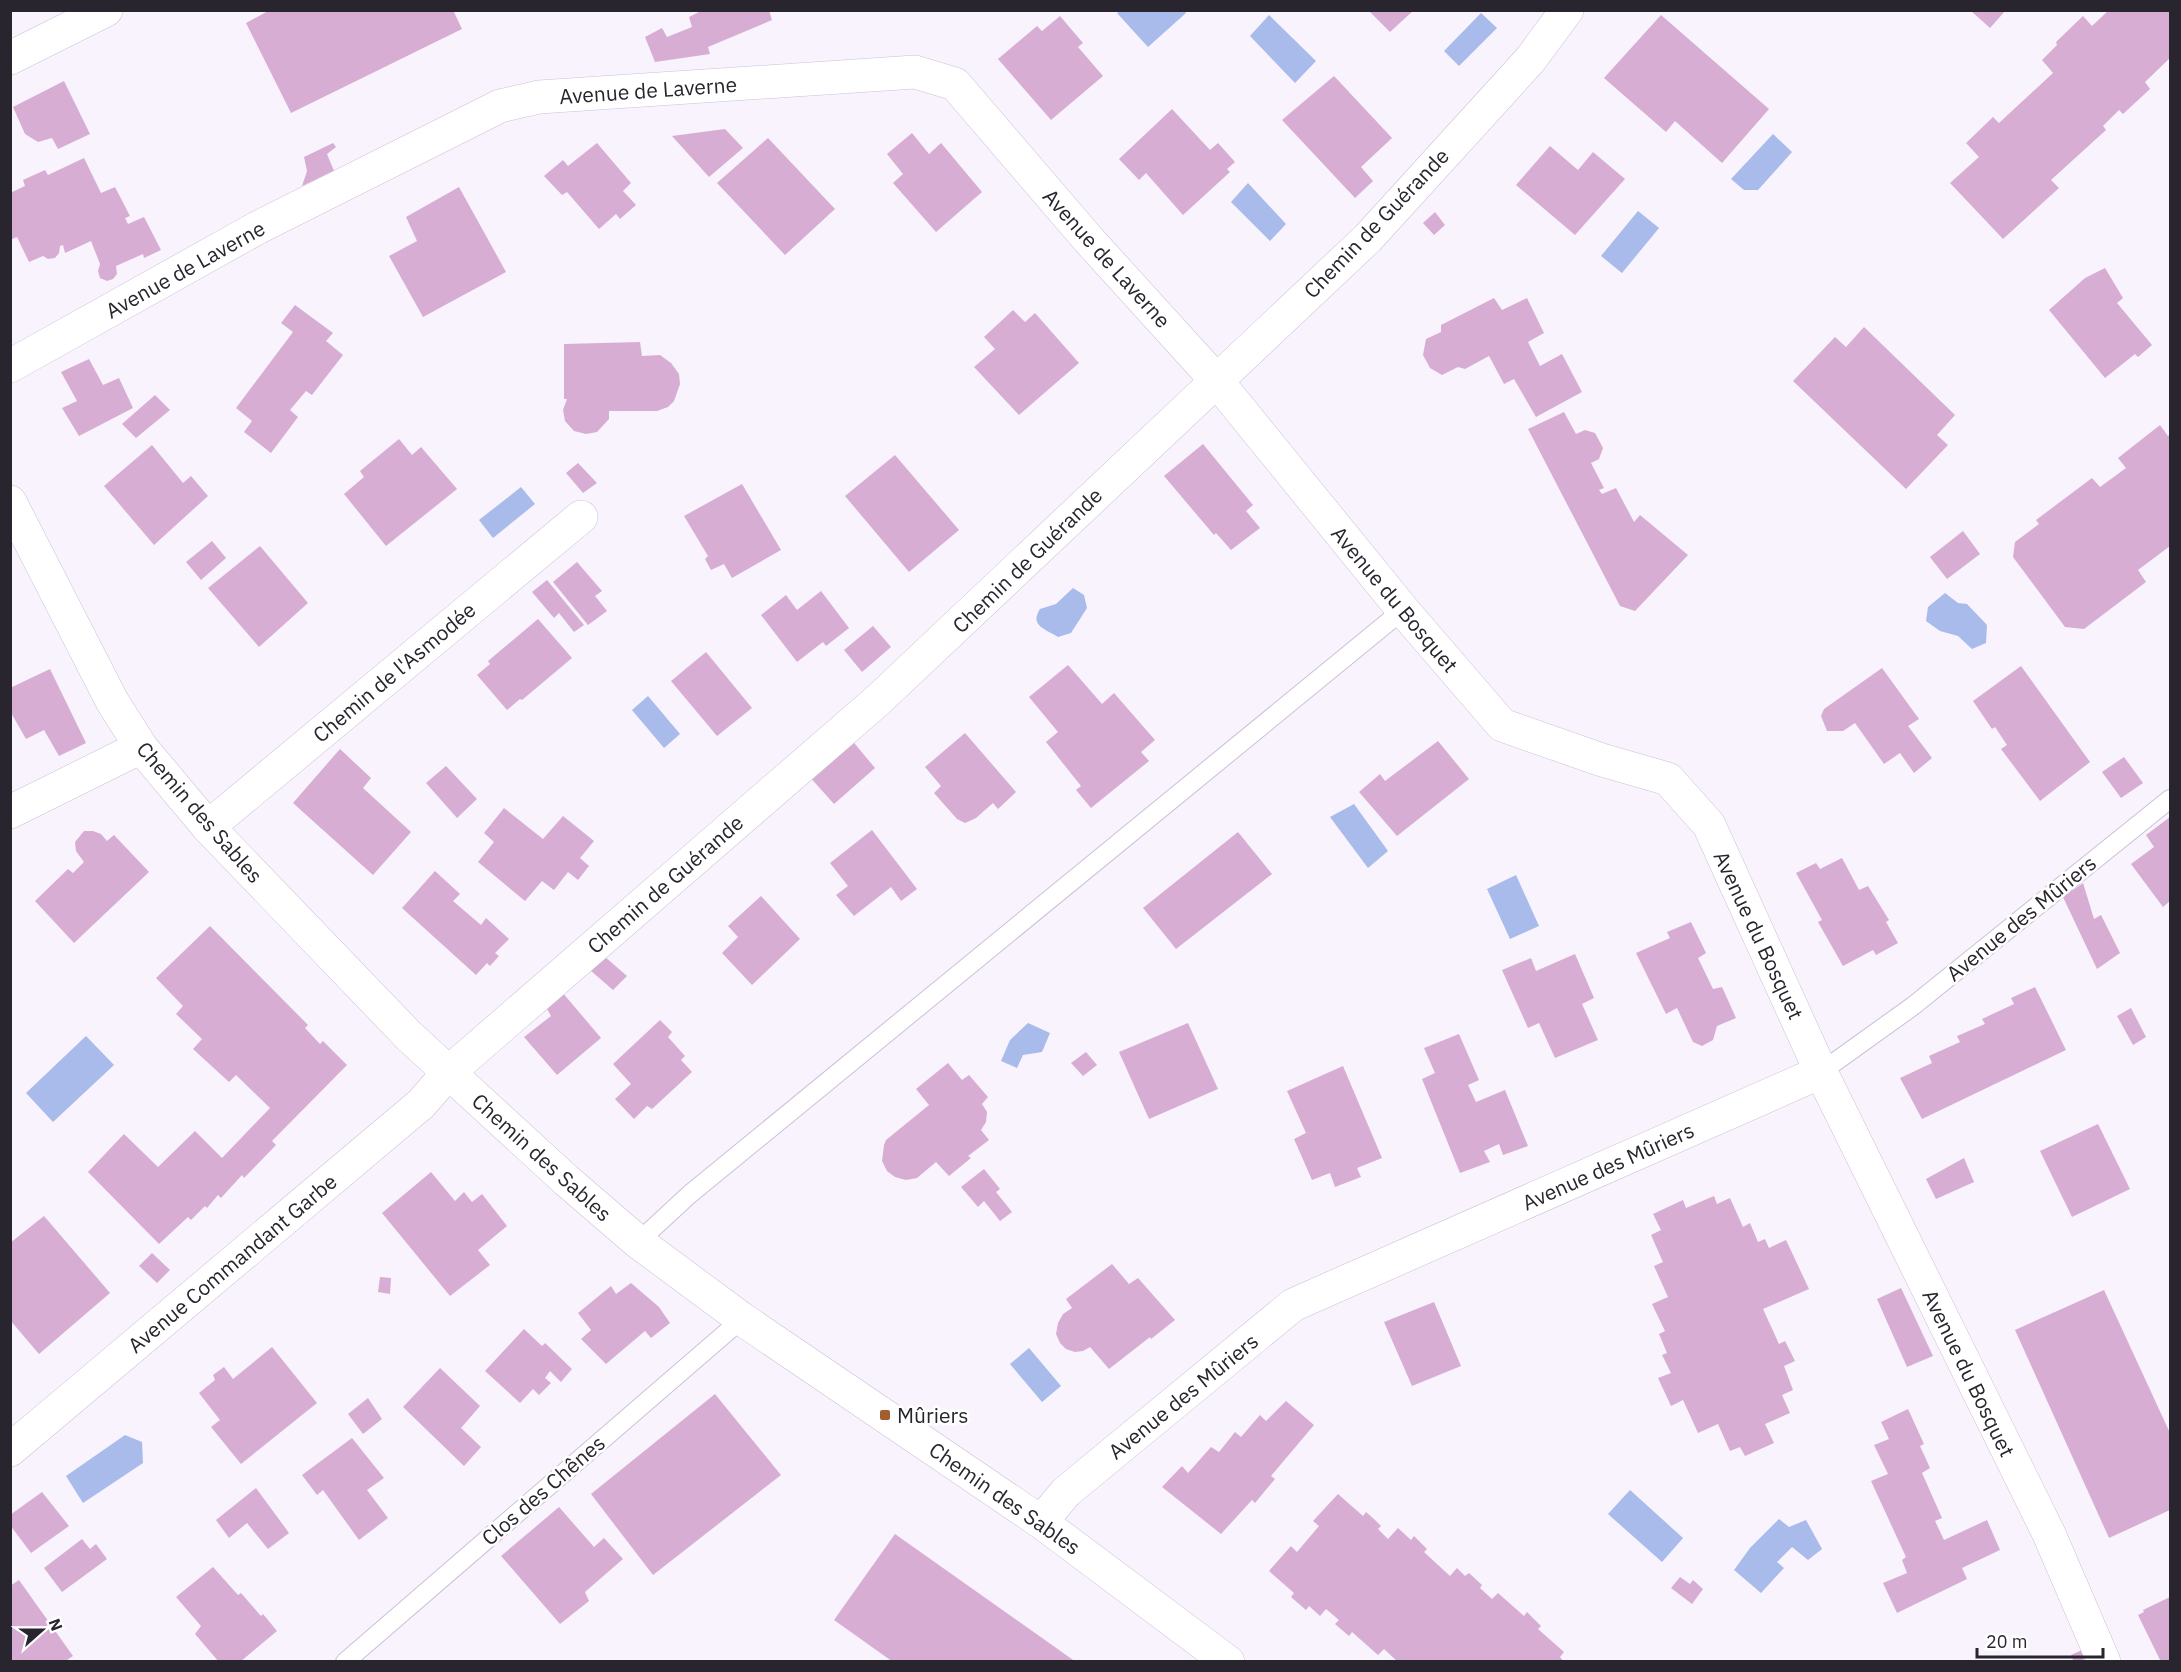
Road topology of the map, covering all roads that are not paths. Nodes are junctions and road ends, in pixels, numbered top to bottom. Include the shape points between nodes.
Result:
1 (105, 10) edge
2 (1567, 10) edge
3 (10, 58) edge
4 (10, 366) edge
5 (1216, 380) junction
6 (10, 502) edge
7 (580, 517) dead end
8 (1403, 610) junction
9 (141, 747) junction
10 (2170, 799) edge
11 (10, 812) edge
12 (208, 827) junction
13 (449, 1072) junction
14 (1821, 1072) junction
15 (638, 1242) junction
16 (741, 1319) junction
17 (10, 1450) edge
18 (1041, 1522) junction
19 (345, 1662) edge
20 (1228, 1662) edge
21 (2104, 1662) edge

1 - 3 street
2 - 5 street, Chemin de Guérande via 1530,60 1368,238
4 - 5 street, Avenue de Laverne via 257,228 501,106 539,97 915,72 955,84
5 - 8 street, Avenue du Bosquet
5 - 13 street, Chemin de Guérande via 878,701
6 - 9 street, Chemin des Sables via 112,701
7 - 12 street, Chemin de l'Asmodée
8 - 14 street, Avenue du Bosquet via 1502,725 1668,779 1709,825
8 - 15 lane via 690,1194
9 - 11 street
9 - 12 street, Chemin des Sables
10 - 14 lane, Avenue des Mûriers via 1913,1006
12 - 13 street, Chemin des Sables via 409,1036
13 - 15 street, Chemin des Sables
13 - 17 street, Avenue Commandant Garbe via 411,1112
14 - 18 street, Avenue des Mûriers via 1293,1305 1065,1492
14 - 21 street, Avenue du Bosquet via 2049,1534
15 - 16 street, Chemin des Sables
16 - 18 street, Chemin des Sables
16 - 19 lane, Clos des Chênes
18 - 20 street, Chemin des Sables

